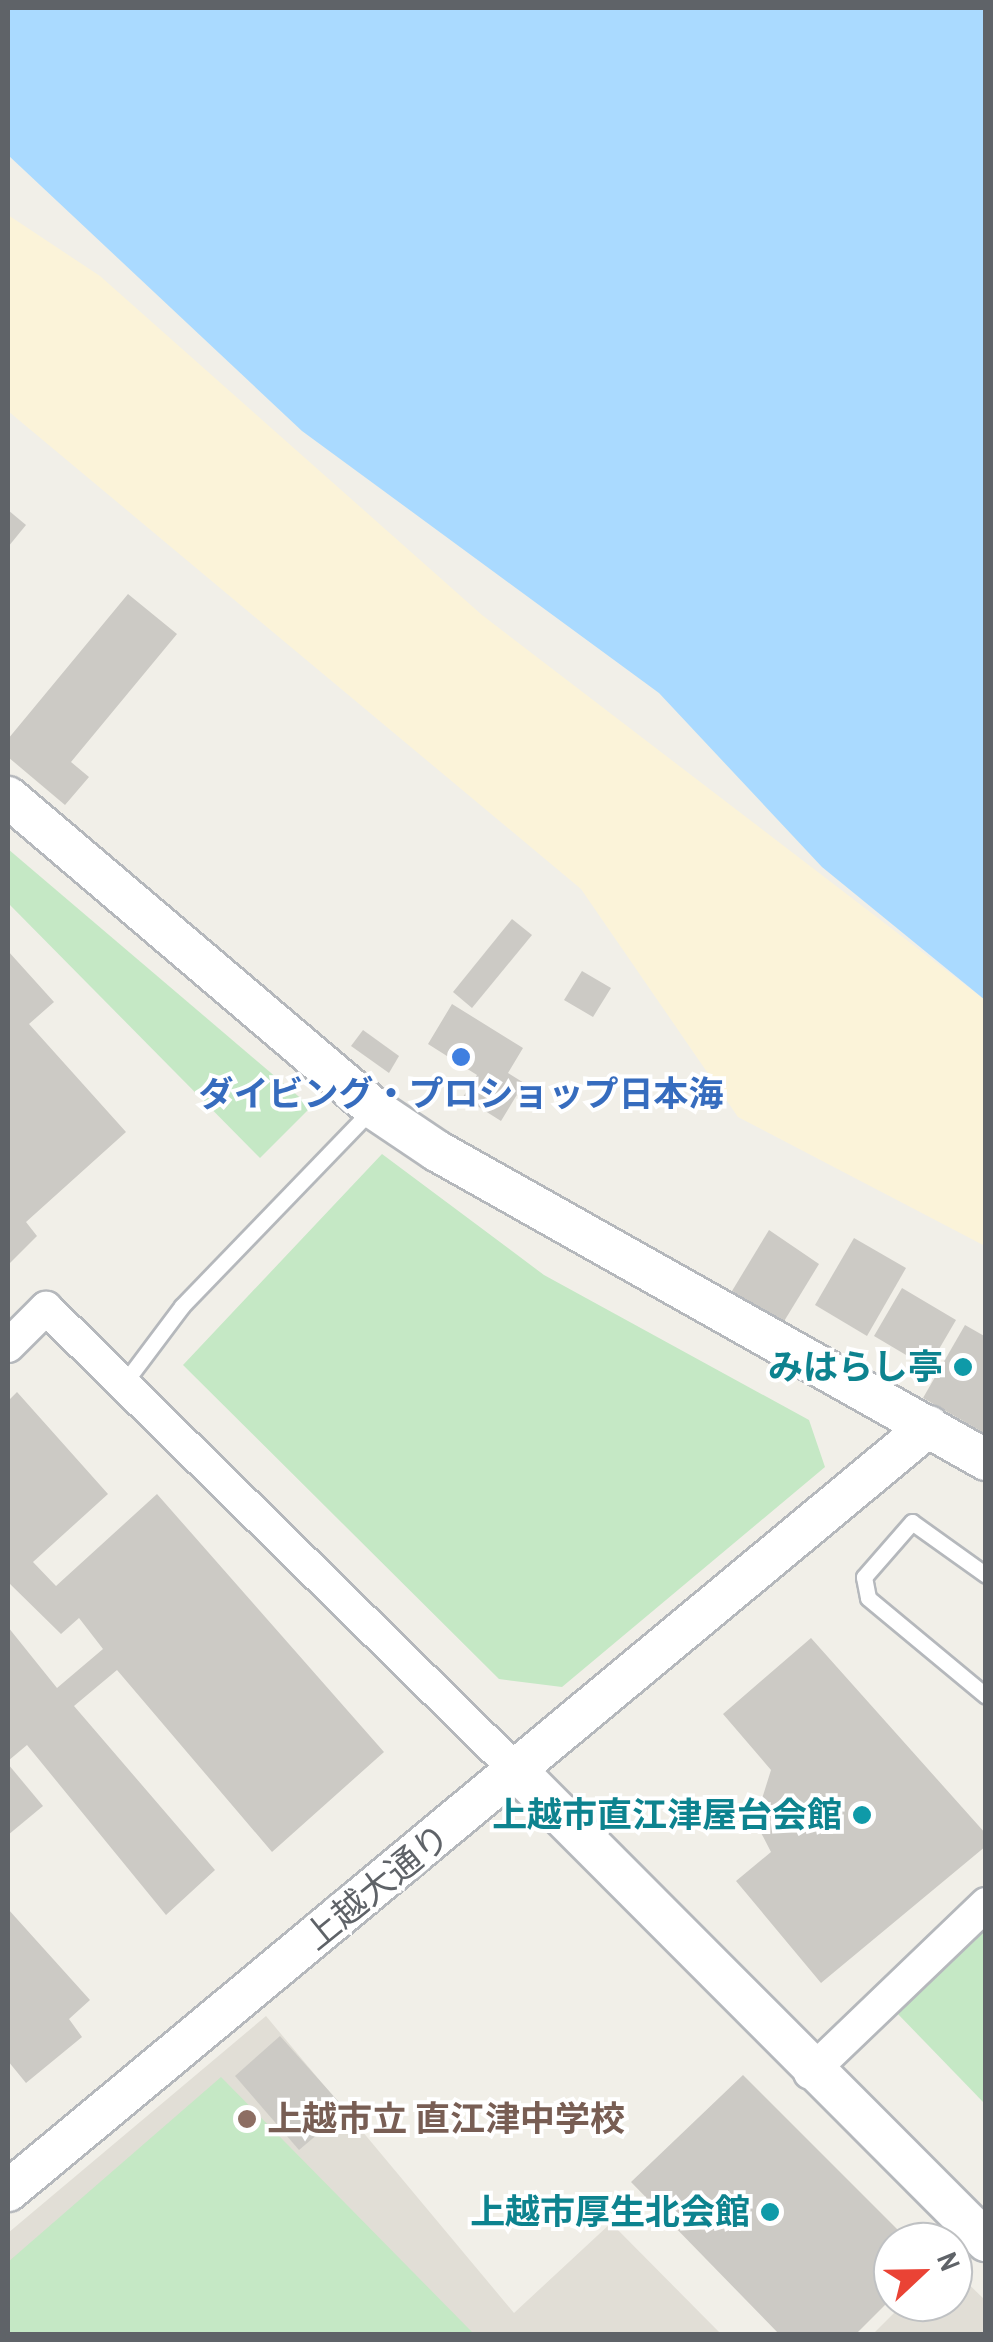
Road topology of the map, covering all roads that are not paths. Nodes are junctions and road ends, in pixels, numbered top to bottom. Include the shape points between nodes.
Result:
1 (8, 797) edge
2 (373, 1108) junction
3 (8, 1346) edge
4 (126, 1382) junction
5 (929, 1426) junction
6 (986, 1460) edge
7 (986, 1575) edge
8 (986, 1696) edge
9 (518, 1772) junction
10 (986, 1904) edge
11 (810, 2073) junction
12 (8, 2192) edge
13 (981, 2228) edge

1 - 2 street
2 - 4 lane via 182,1306
2 - 5 street via 563,1224
3 - 4 street via 46,1308
4 - 9 street
5 - 6 street
5 - 9 street, 上越大通り
7 - 8 lane via 912,1522 864,1577 868,1598
9 - 11 street
9 - 12 street, 上越大通り
10 - 11 street
11 - 13 street

